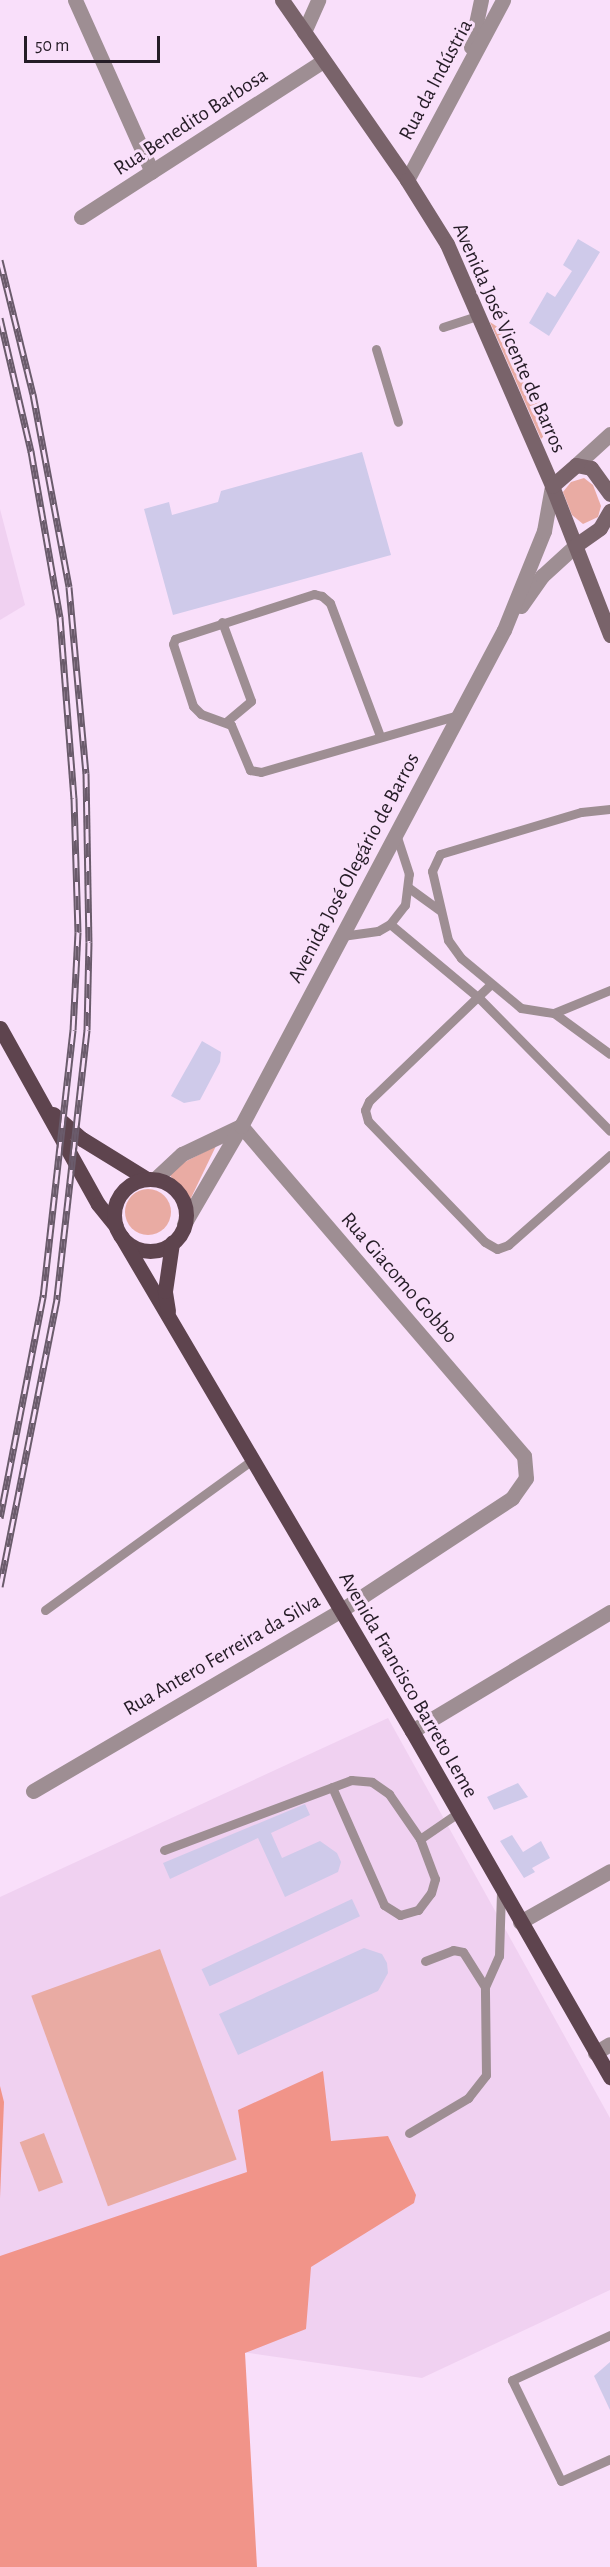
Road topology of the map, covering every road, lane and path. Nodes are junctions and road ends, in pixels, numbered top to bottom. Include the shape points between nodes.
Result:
1 (75, 0) edge
2 (282, 0) edge
3 (318, 0) edge
4 (481, 0) edge
5 (503, 0) edge
6 (304, 32) junction
7 (323, 61) junction
8 (467, 62) junction
9 (153, 172) junction
10 (407, 180) junction
11 (81, 217) dead end
12 (479, 315) junction
13 (443, 327) dead end
14 (376, 349) dead end
15 (398, 422) dead end
16 (610, 434) edge
17 (576, 465) junction
18 (552, 486) junction
19 (610, 494) edge
20 (610, 511) edge
21 (576, 545) junction
22 (222, 622) junction
23 (504, 630) junction
24 (610, 635) edge
25 (459, 715) junction
26 (227, 721) junction
27 (380, 736) junction
28 (610, 809) edge
29 (396, 834) junction
30 (410, 888) junction
31 (441, 911) junction
32 (390, 924) junction
33 (342, 936) junction
34 (491, 984) junction
35 (610, 990) edge
36 (480, 999) junction
37 (554, 1013) junction
38 (0, 1028) edge
39 (610, 1054) edge
40 (46, 1108) junction
41 (241, 1126) junction
42 (610, 1131) edge
43 (610, 1155) edge
44 (151, 1179) junction
45 (184, 1224) junction
46 (118, 1231) junction
47 (172, 1243) junction
48 (168, 1316) junction
49 (524, 1456) joint
50 (252, 1460) junction
51 (45, 1610) dead end
52 (340, 1611) junction
53 (610, 1612) edge
54 (412, 1731) junction
55 (332, 1787) junction
56 (33, 1791) dead end
57 (458, 1813) junction
58 (420, 1839) junction
59 (164, 1850) dead end
60 (610, 1871) edge
61 (501, 1891) junction
62 (520, 1922) junction
63 (425, 1961) dead end
64 (485, 1987) junction
65 (610, 2044) edge
66 (596, 2053) junction
67 (610, 2077) edge
68 (409, 2133) dead end
69 (610, 2335) edge
70 (610, 2459) edge

1 - 9 street
2 - 6 main road, Avenida José Vicente de Barros
3 - 6 street
4 - 8 street
5 - 8 street, Rua da Indústria
6 - 7 main road, Avenida José Vicente de Barros
7 - 9 street, Rua Benedito Barbosa
7 - 10 main road, Avenida José Vicente de Barros
8 - 10 street, Rua da Indústria
9 - 11 street, Rua Benedito Barbosa
10 - 12 main road, Avenida José Vicente de Barros via 447,244
12 - 13 lane
12 - 18 main road, Avenida José Vicente de Barros
14 - 15 lane
16 - 17 street
17 - 18 main road
17 - 19 main road via 591,468
18 - 21 main road, Avenida José Vicente de Barros
18 - 23 street, Avenida José Olegário de Barros via 544,531
20 - 21 main road, Avenida José Olegário de Barros via 600,528
21 - 23 street, Avenida José Olegário de Barros via 542,576
21 - 24 main road, Avenida José Vicente de Barros
22 - 26 lane via 251,701
22 - 26 lane via 180,634 173,644 193,706 201,714
22 - 27 lane via 314,594 322,596 330,603
23 - 25 street, Avenida José Olegário de Barros
25 - 27 lane
25 - 29 street, Avenida José Olegário de Barros
26 - 27 lane via 250,770 261,772
28 - 31 lane via 581,812 440,854 432,871
29 - 30 lane
29 - 33 street, Avenida José Olegário de Barros
30 - 31 lane
30 - 32 lane via 405,904
31 - 34 lane via 448,940 461,958
32 - 33 lane via 378,931
32 - 36 lane
33 - 41 street, Avenida José Olegário de Barros
34 - 36 lane
34 - 37 lane via 521,1008
35 - 37 lane
36 - 42 lane
36 - 43 lane via 369,1101 365,1110 368,1120 497,1250 508,1245
37 - 39 lane
38 - 40 main road
40 - 44 main road via 82,1139
40 - 46 main road via 98,1204
41 - 44 street via 182,1154
41 - 45 street, Avenida José Olegário de Barros
41 - 49 street, Rua Giacomo Gobbo
44 - 45 main road via 177,1191 186,1213
44 - 46 main road via 136,1181 119,1195 114,1216
45 - 47 main road, Avenida José Olegário de Barros
46 - 47 main road via 139,1249
46 - 48 main road, Avenida Francisco Barreto Leme
47 - 48 main road, Avenida Francisco Barreto Leme via 165,1291
48 - 50 main road, Avenida Francisco Barreto Leme
49 - 52 street, Rua Antero Ferreira da Silva via 526,1478 512,1498
50 - 51 lane
50 - 52 main road, Avenida Francisco Barreto Leme
52 - 54 main road, Avenida Francisco Barreto Leme
52 - 56 street, Rua Antero Ferreira da Silva
53 - 54 street
54 - 57 main road, Avenida Francisco Barreto Leme
55 - 58 lane via 351,1780 372,1782 389,1794
55 - 58 lane via 384,1905 400,1915 418,1910 431,1893 435,1879
55 - 59 lane
57 - 58 lane
57 - 61 main road, Avenida Francisco Barreto Leme
60 - 62 street
61 - 62 main road, Avenida Francisco Barreto Leme
61 - 64 lane via 499,1956
62 - 66 main road, Avenida Francisco Barreto Leme
63 - 64 lane via 453,1950 463,1952
64 - 68 lane via 486,2075 468,2098
65 - 66 street
66 - 67 main road, Avenida Francisco Barreto Leme
69 - 70 lane via 512,2380 561,2481

